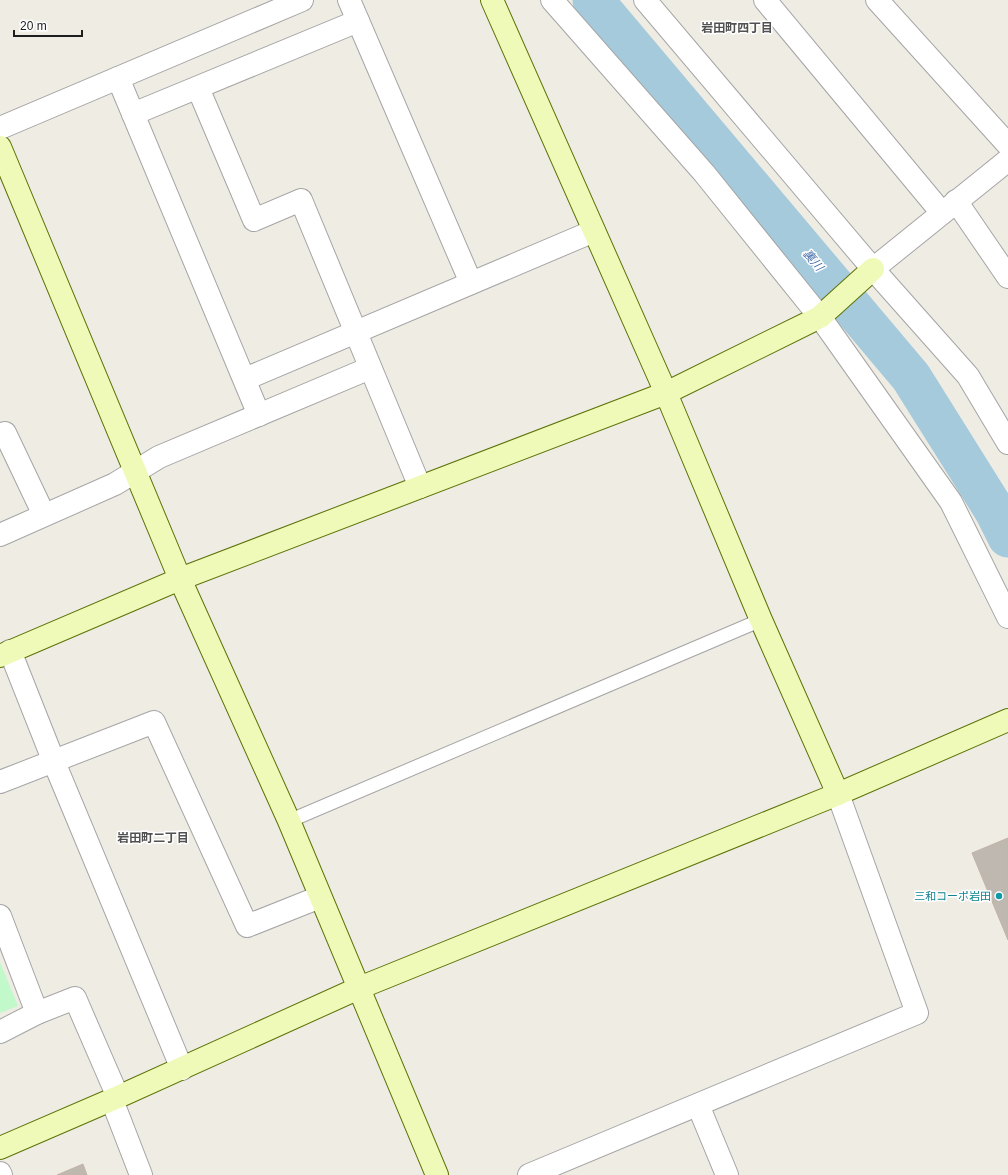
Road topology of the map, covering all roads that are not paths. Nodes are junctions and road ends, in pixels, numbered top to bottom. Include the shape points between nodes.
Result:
1 (302, 0) edge
2 (349, 0) edge
3 (492, 0) edge
4 (552, 0) edge
5 (765, 0) edge
6 (877, 0) edge
7 (654, 3) edge
8 (358, 21) junction
9 (118, 78) junction
10 (198, 88) junction
11 (133, 114) junction
12 (0, 128) edge
13 (1008, 145) edge
14 (0, 147) edge
15 (1008, 160) edge
16 (949, 207) junction
17 (594, 231) junction
18 (866, 275) junction
19 (1008, 276) edge
20 (471, 283) junction
21 (823, 315) junction
22 (356, 332) junction
23 (370, 368) junction
24 (245, 379) junction
25 (666, 393) junction
26 (260, 415) junction
27 (0, 435) edge
28 (1008, 444) edge
29 (135, 472) junction
30 (420, 487) junction
31 (44, 515) junction
32 (0, 535) edge
33 (180, 579) junction
34 (1008, 617) edge
35 (761, 620) junction
36 (5, 654) edge
37 (1008, 720) edge
38 (54, 762) junction
39 (0, 782) edge
40 (838, 794) junction
41 (288, 821) junction
42 (320, 897) junction
43 (0, 916) edge
44 (359, 988) junction
45 (37, 1013) junction
46 (0, 1032) edge
47 (182, 1069) junction
48 (115, 1099) junction
49 (698, 1105) junction
50 (0, 1148) edge
51 (141, 1175) edge
52 (437, 1175) edge
53 (529, 1175) edge
54 (727, 1175) edge

1 - 9 street
2 - 8 street
3 - 17 street
4 - 21 street via 704,173
5 - 16 street
6 - 13 street
7 - 18 street
8 - 10 street
8 - 20 street
9 - 11 street
9 - 12 street
10 - 11 street
10 - 22 street via 254,220 301,200
11 - 24 street
14 - 29 street
15 - 16 street
16 - 18 street
16 - 19 street
17 - 20 street
17 - 25 street
18 - 21 street
18 - 28 street via 968,376
20 - 22 street
21 - 25 street
21 - 34 street via 951,502
22 - 23 street
22 - 24 street
23 - 26 street
23 - 30 street
24 - 26 street
25 - 30 street
25 - 35 street
26 - 29 street via 159,457
27 - 31 street via 5,433
29 - 31 street
29 - 33 street
30 - 33 street
31 - 32 street
33 - 36 street
33 - 41 street
35 - 40 street
35 - 41 lane
36 - 38 street
37 - 40 street
38 - 39 street
38 - 42 street via 154,722 248,926
38 - 47 street
40 - 44 street
40 - 49 street via 917,1013
41 - 42 street
42 - 44 street
43 - 45 street
44 - 47 street
44 - 52 street
45 - 46 street
45 - 48 street via 75,998
47 - 48 street
48 - 50 street
48 - 51 street
49 - 53 street
49 - 54 street

